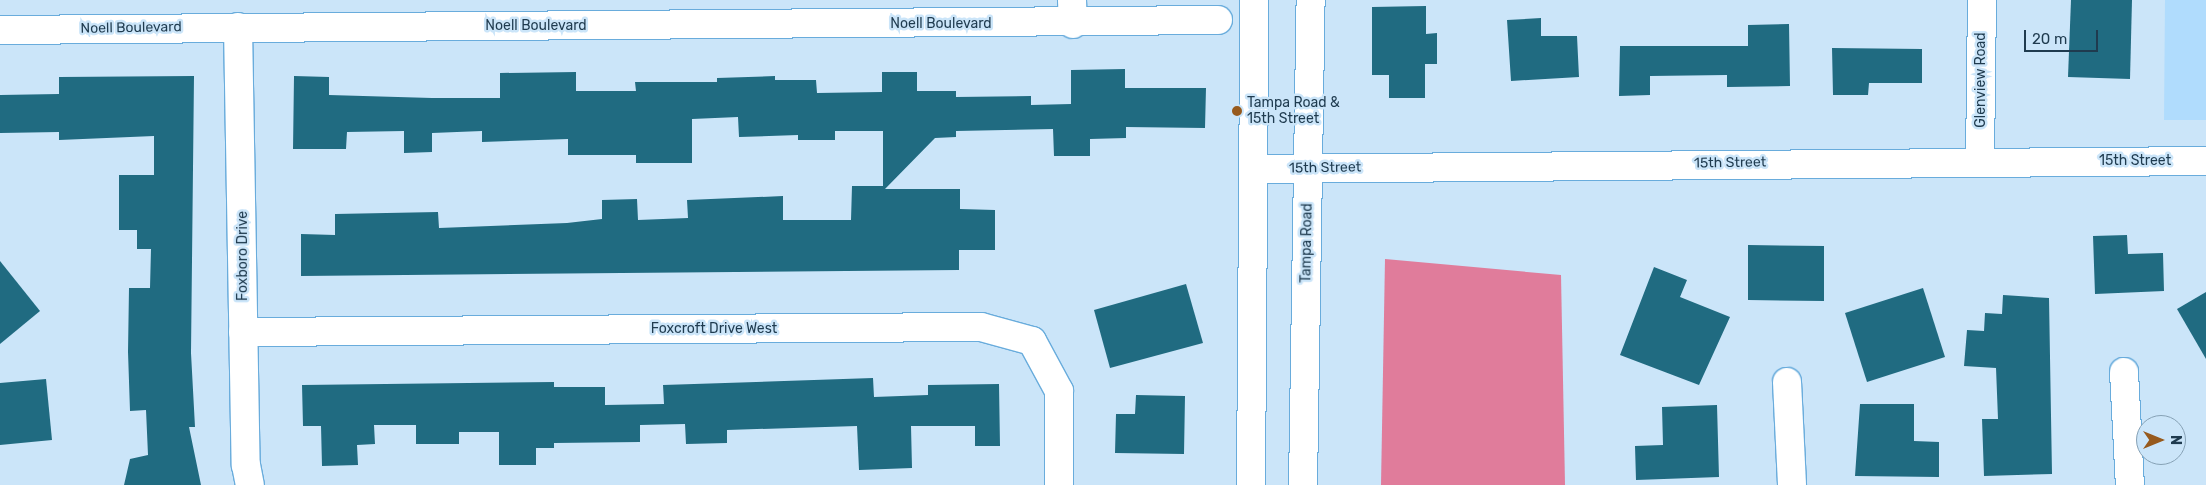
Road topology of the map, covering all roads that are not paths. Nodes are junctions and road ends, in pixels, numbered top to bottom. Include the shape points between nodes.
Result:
1 (1254, 0) edge
2 (1311, 0) edge
3 (1982, 0) edge
4 (1072, 12) edge
5 (1218, 20) dead end
6 (238, 27) junction
7 (0, 30) edge
8 (1980, 160) junction
9 (2206, 160) edge
10 (1308, 168) junction
11 (1255, 169) junction
12 (243, 332) junction
13 (2124, 372) dead end
14 (1787, 382) dead end
15 (250, 485) edge
16 (1059, 485) edge
17 (1251, 485) edge
18 (1302, 485) edge
19 (1792, 485) edge
20 (2130, 485) edge

1 - 11 street
2 - 10 street, Tampa Road
3 - 8 street, Glenview Road
4 - 5 street, Noell Boulevard
4 - 6 street, Noell Boulevard
6 - 7 street, Noell Boulevard
6 - 12 street, Foxboro Drive
8 - 9 street, 15th Street
8 - 10 street, 15th Street
10 - 11 street, 15th Street
10 - 18 street, Tampa Road
11 - 17 street
12 - 15 street, Foxboro Drive
12 - 16 street, Foxcroft Drive West via 981,327 1032,341 1059,390
13 - 20 street
14 - 19 street

